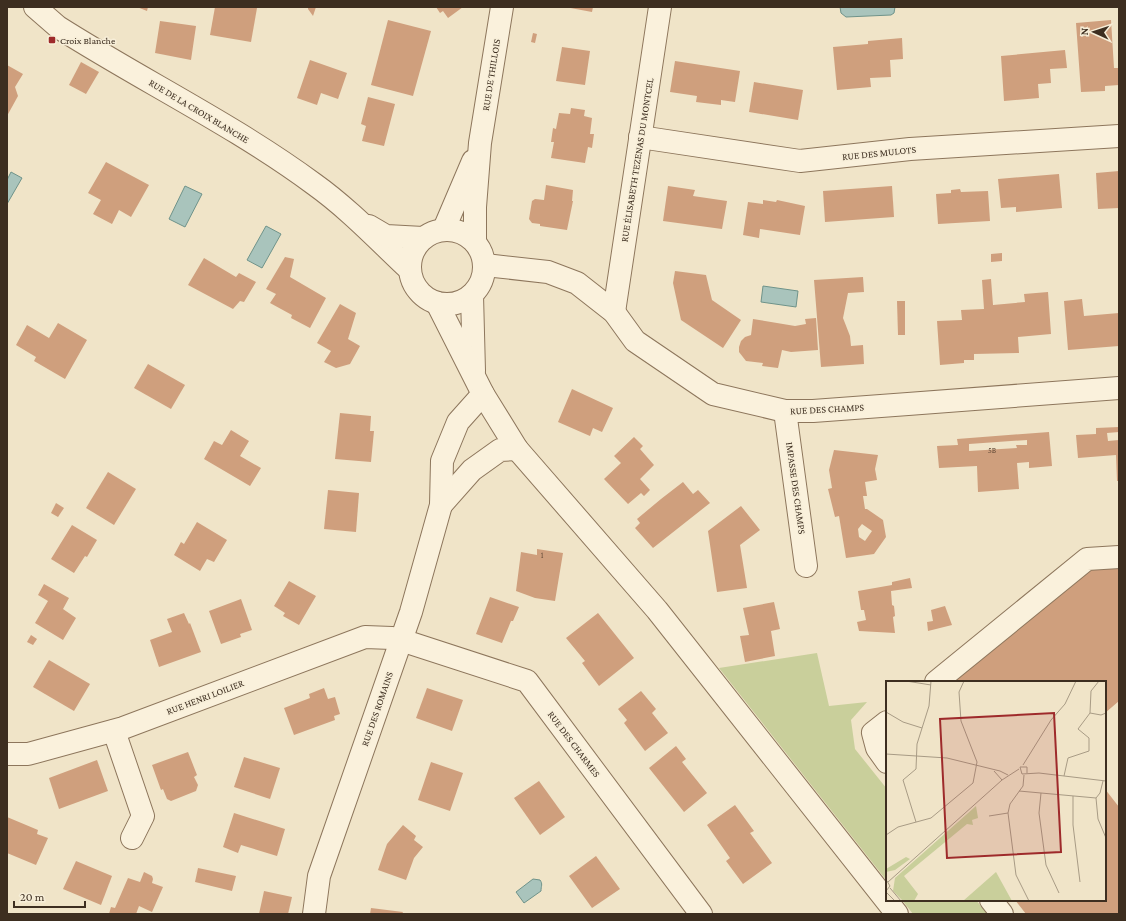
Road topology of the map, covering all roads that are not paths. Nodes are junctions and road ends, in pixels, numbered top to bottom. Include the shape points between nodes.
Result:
1 (35, 7) edge
2 (502, 7) edge
3 (660, 7) edge
4 (1119, 136) edge
5 (640, 137) junction
6 (480, 143) junction
7 (360, 221) junction
8 (444, 229) junction
9 (423, 238) junction
10 (475, 242) junction
11 (485, 265) junction
12 (410, 269) junction
13 (472, 295) junction
14 (437, 303) junction
15 (614, 312) junction
16 (478, 385) junction
17 (1119, 388) edge
18 (785, 411) junction
19 (517, 449) junction
20 (441, 505) junction
21 (1119, 557) edge
22 (806, 566) dead end
23 (401, 640) junction
24 (937, 681) edge
25 (886, 723) edge
26 (114, 731) junction
27 (7, 754) edge
28 (886, 761) edge
29 (132, 838) dead end
30 (886, 900) edge
31 (887, 901) edge
32 (992, 901) edge
33 (314, 914) edge
34 (701, 914) edge
35 (897, 914) edge
36 (1002, 914) edge

1 - 7 street, RUE DE LA CROIX BLANCHE via 58,27 84,44 247,140 315,185
2 - 6 street, RUE DE THILLOIS
3 - 5 street, RUE ÉLISABETH TEZENAS DU MONTCEL
4 - 5 street, RUE DES MULOTS via 910,149 800,161
5 - 15 street, RUE ÉLISABETH TEZENAS DU MONTCEL
6 - 8 street, RUE DE THILLOIS
6 - 10 street, RUE DE THILLOIS
7 - 9 street, RUE DE LA CROIX BLANCHE via 386,236
7 - 12 street, RUE DE LA CROIX BLANCHE
8 - 9 street
8 - 10 street via 461,232
9 - 12 street via 412,252
10 - 11 street via 482,252
11 - 13 street via 482,281
11 - 15 street, RUE DES CHAMPS via 548,272 577,283
12 - 14 street via 413,284 423,296
13 - 14 street via 462,302
13 - 16 street
14 - 16 street
15 - 18 street, RUE DES CHAMPS via 635,341 713,394
16 - 19 street
16 - 20 street, RUE DES ROMAINS via 458,422 442,461
17 - 18 street, RUE DES CHAMPS
18 - 22 street, IMPASSE DES CHAMPS
19 - 20 street, RUE DES ROMAINS via 500,450 472,470
19 - 30 street via 657,610
20 - 23 street, RUE DES ROMAINS
21 - 24 street via 1087,559
23 - 26 street, RUE HENRI LOILIER via 365,637
23 - 33 street, RUE DES ROMAINS via 319,876
23 - 34 street, RUE DES CHARMES via 527,681
25 - 28 street via 873,733 877,748
26 - 27 street, RUE HENRI LOILIER via 28,754
26 - 29 street via 143,816
31 - 35 street
32 - 36 street

